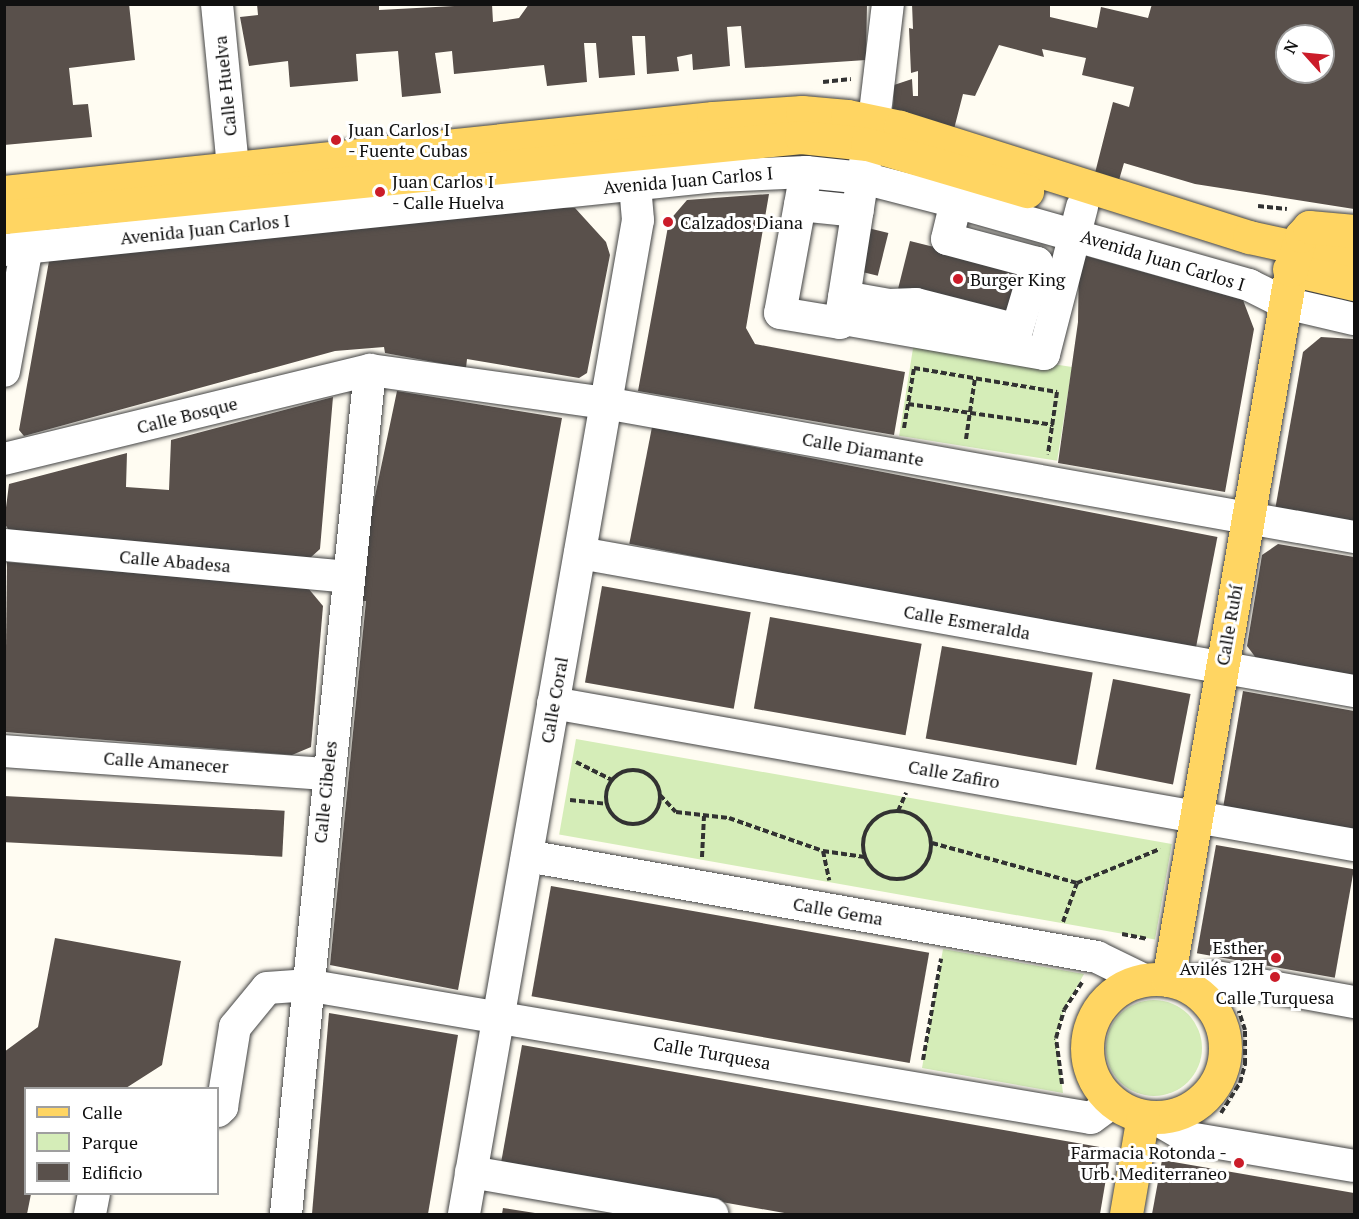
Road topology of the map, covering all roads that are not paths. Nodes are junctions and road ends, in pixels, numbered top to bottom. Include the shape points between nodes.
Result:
1 (217, 4) edge
2 (888, 4) edge
3 (871, 133) junction
4 (631, 139) junction
5 (697, 145) junction
6 (569, 158) junction
7 (806, 172) junction
8 (862, 178) junction
9 (234, 181) junction
10 (669, 181) junction
11 (635, 184) junction
12 (960, 187) junction
13 (602, 188) junction
14 (800, 205) junction
15 (12, 208) edge
16 (858, 211) junction
17 (1079, 221) junction
18 (1354, 231) edge
19 (16, 248) edge
20 (1294, 259) junction
21 (1354, 260) edge
22 (1354, 284) edge
23 (1285, 303) junction
24 (843, 308) junction
25 (1354, 319) edge
26 (370, 370) junction
27 (4, 371) edge
28 (605, 404) junction
29 (4, 459) edge
30 (1248, 518) junction
31 (1354, 537) edge
32 (4, 545) edge
33 (580, 553) junction
34 (346, 576) junction
35 (1221, 667) junction
36 (1354, 691) edge
37 (553, 703) junction
38 (4, 751) edge
39 (327, 774) junction
40 (1196, 817) junction
41 (1354, 845) edge
42 (527, 856) junction
43 (1164, 981) junction
44 (306, 985) junction
45 (1354, 1002) edge
46 (498, 1016) junction
47 (1113, 1102) junction
48 (219, 1110) edge
49 (1148, 1117) junction
50 (1354, 1166) edge
51 (471, 1172) junction
52 (94, 1195) edge
53 (90, 1215) edge
54 (286, 1215) edge
55 (464, 1215) edge
56 (712, 1215) edge
57 (1126, 1215) edge

1 - 9 street, Calle Huelva
2 - 3 street
3 - 4 main road, Avenida Juan Carlos I via 802,112
3 - 5 main road, Avenida Juan Carlos I
3 - 8 street
3 - 12 main road, Avenida Juan Carlos I
3 - 20 main road, Avenida Juan Carlos I
4 - 5 main road, Avenida Juan Carlos I
4 - 6 main road, Avenida Juan Carlos I
4 - 9 main road, Avenida Juan Carlos I
4 - 11 street, Calle Coral
5 - 10 street
6 - 9 main road, Avenida Juan Carlos I
6 - 13 street
7 - 8 street, Avenida Juan Carlos I
7 - 10 street, Avenida Juan Carlos I via 760,172
7 - 14 street
8 - 12 street, Avenida Juan Carlos I
8 - 16 street
9 - 15 main road, Avenida Juan Carlos I
10 - 11 street, Avenida Juan Carlos I
11 - 13 street, Avenida Juan Carlos I
11 - 28 street, Calle Coral via 638,220
12 - 17 main road, Avenida Juan Carlos I
12 - 24 street via 947,239 1036,263 1017,330 916,304
13 - 19 street, Avenida Juan Carlos I
14 - 16 street
14 - 24 street via 780,313 840,323
15 - 19 street
16 - 24 street
17 - 20 main road, Avenida Juan Carlos I
17 - 23 street, Avenida Juan Carlos I via 1249,285
17 - 24 street via 1044,354
18 - 20 main road via 1309,227
19 - 27 street
20 - 21 main road, Avenida Juan Carlos I
20 - 22 main road, Avenida Juan Carlos I
20 - 23 main road, Calle Rubí
23 - 25 street, Avenida Juan Carlos I
23 - 30 main road, Calle Rubí
26 - 28 street, Calle Diamante
26 - 29 street, Calle Bosque
26 - 34 street, Calle Cibeles
28 - 30 street, Calle Diamante
28 - 33 street, Calle Coral
30 - 31 street, Calle Diamante
30 - 35 main road, Calle Rubí
32 - 34 street, Calle Abadesa
33 - 35 street, Calle Esmeralda
33 - 37 street, Calle Coral
34 - 39 street, Calle Cibeles
35 - 36 street, Calle Esmeralda
35 - 40 main road, Calle Rubí
37 - 40 street, Calle Zafiro
37 - 42 street, Calle Coral
38 - 39 street, Calle Amanecer
39 - 44 street, Calle Cibeles
40 - 41 street, Calle Zafiro
40 - 43 main road, Calle Rubí
42 - 43 street, Calle Gema via 1097,957
42 - 46 street, Calle Coral
43 - 45 street via 1216,977
43 - 47 main road via 1123,987 1103,1004 1089,1032 1087,1054 1092,1076
43 - 49 main road via 1203,997 1223,1032 1224,1061 1213,1087 1195,1105 1173,1115
44 - 46 street, Calle Turquesa
44 - 48 street, Calle Turquesa via 267,988 235,1027
44 - 54 street, Calle Cibeles
46 - 47 street, Calle Turquesa via 1091,1118
46 - 51 street, Calle Coral
47 - 49 main road
49 - 50 street via 1189,1138
49 - 57 main road
51 - 55 street, Calle Coral
51 - 56 street
52 - 53 street

